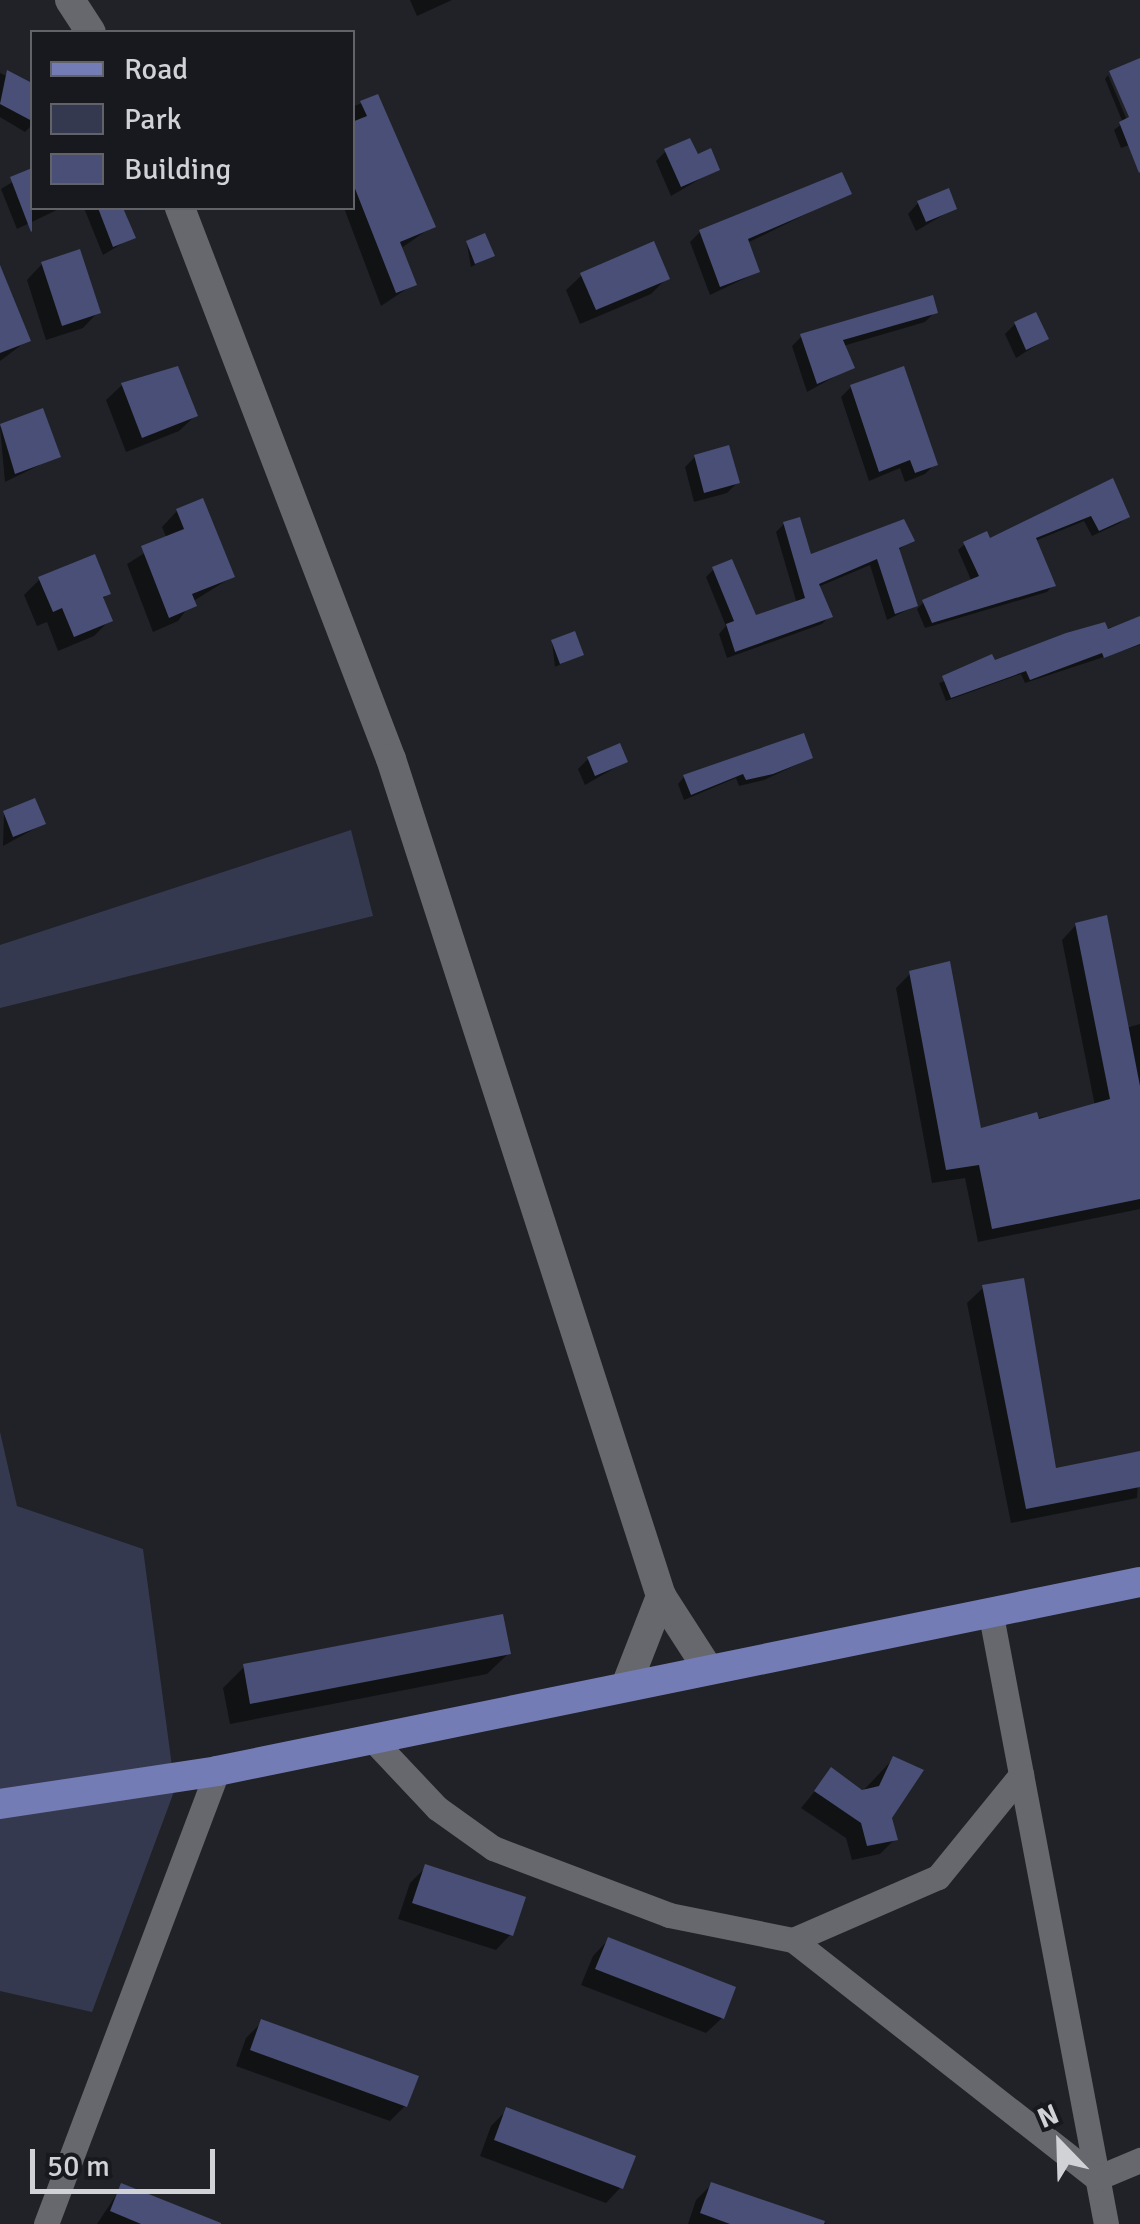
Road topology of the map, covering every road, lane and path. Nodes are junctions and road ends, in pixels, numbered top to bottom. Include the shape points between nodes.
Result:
1 (70, 0) edge
2 (90, 30) edge
3 (181, 210) edge
4 (1140, 1582) edge
5 (661, 1596) junction
6 (990, 1610) junction
7 (708, 1669) junction
8 (626, 1686) junction
9 (372, 1739) junction
10 (217, 1772) junction
11 (1020, 1775) junction
12 (0, 1804) edge
13 (793, 1940) junction
14 (1140, 2160) edge
15 (1097, 2178) junction
16 (46, 2224) edge
17 (1106, 2224) edge

1 - 2 street
3 - 5 street via 391,759
4 - 6 main road
5 - 7 street
5 - 8 street
6 - 7 main road
6 - 11 street
7 - 8 main road
8 - 9 main road
9 - 10 main road
9 - 13 street via 436,1808 492,1848 668,1915
10 - 12 main road
10 - 16 street
11 - 13 street via 938,1877
11 - 15 street
13 - 15 street
14 - 15 street
15 - 17 street

